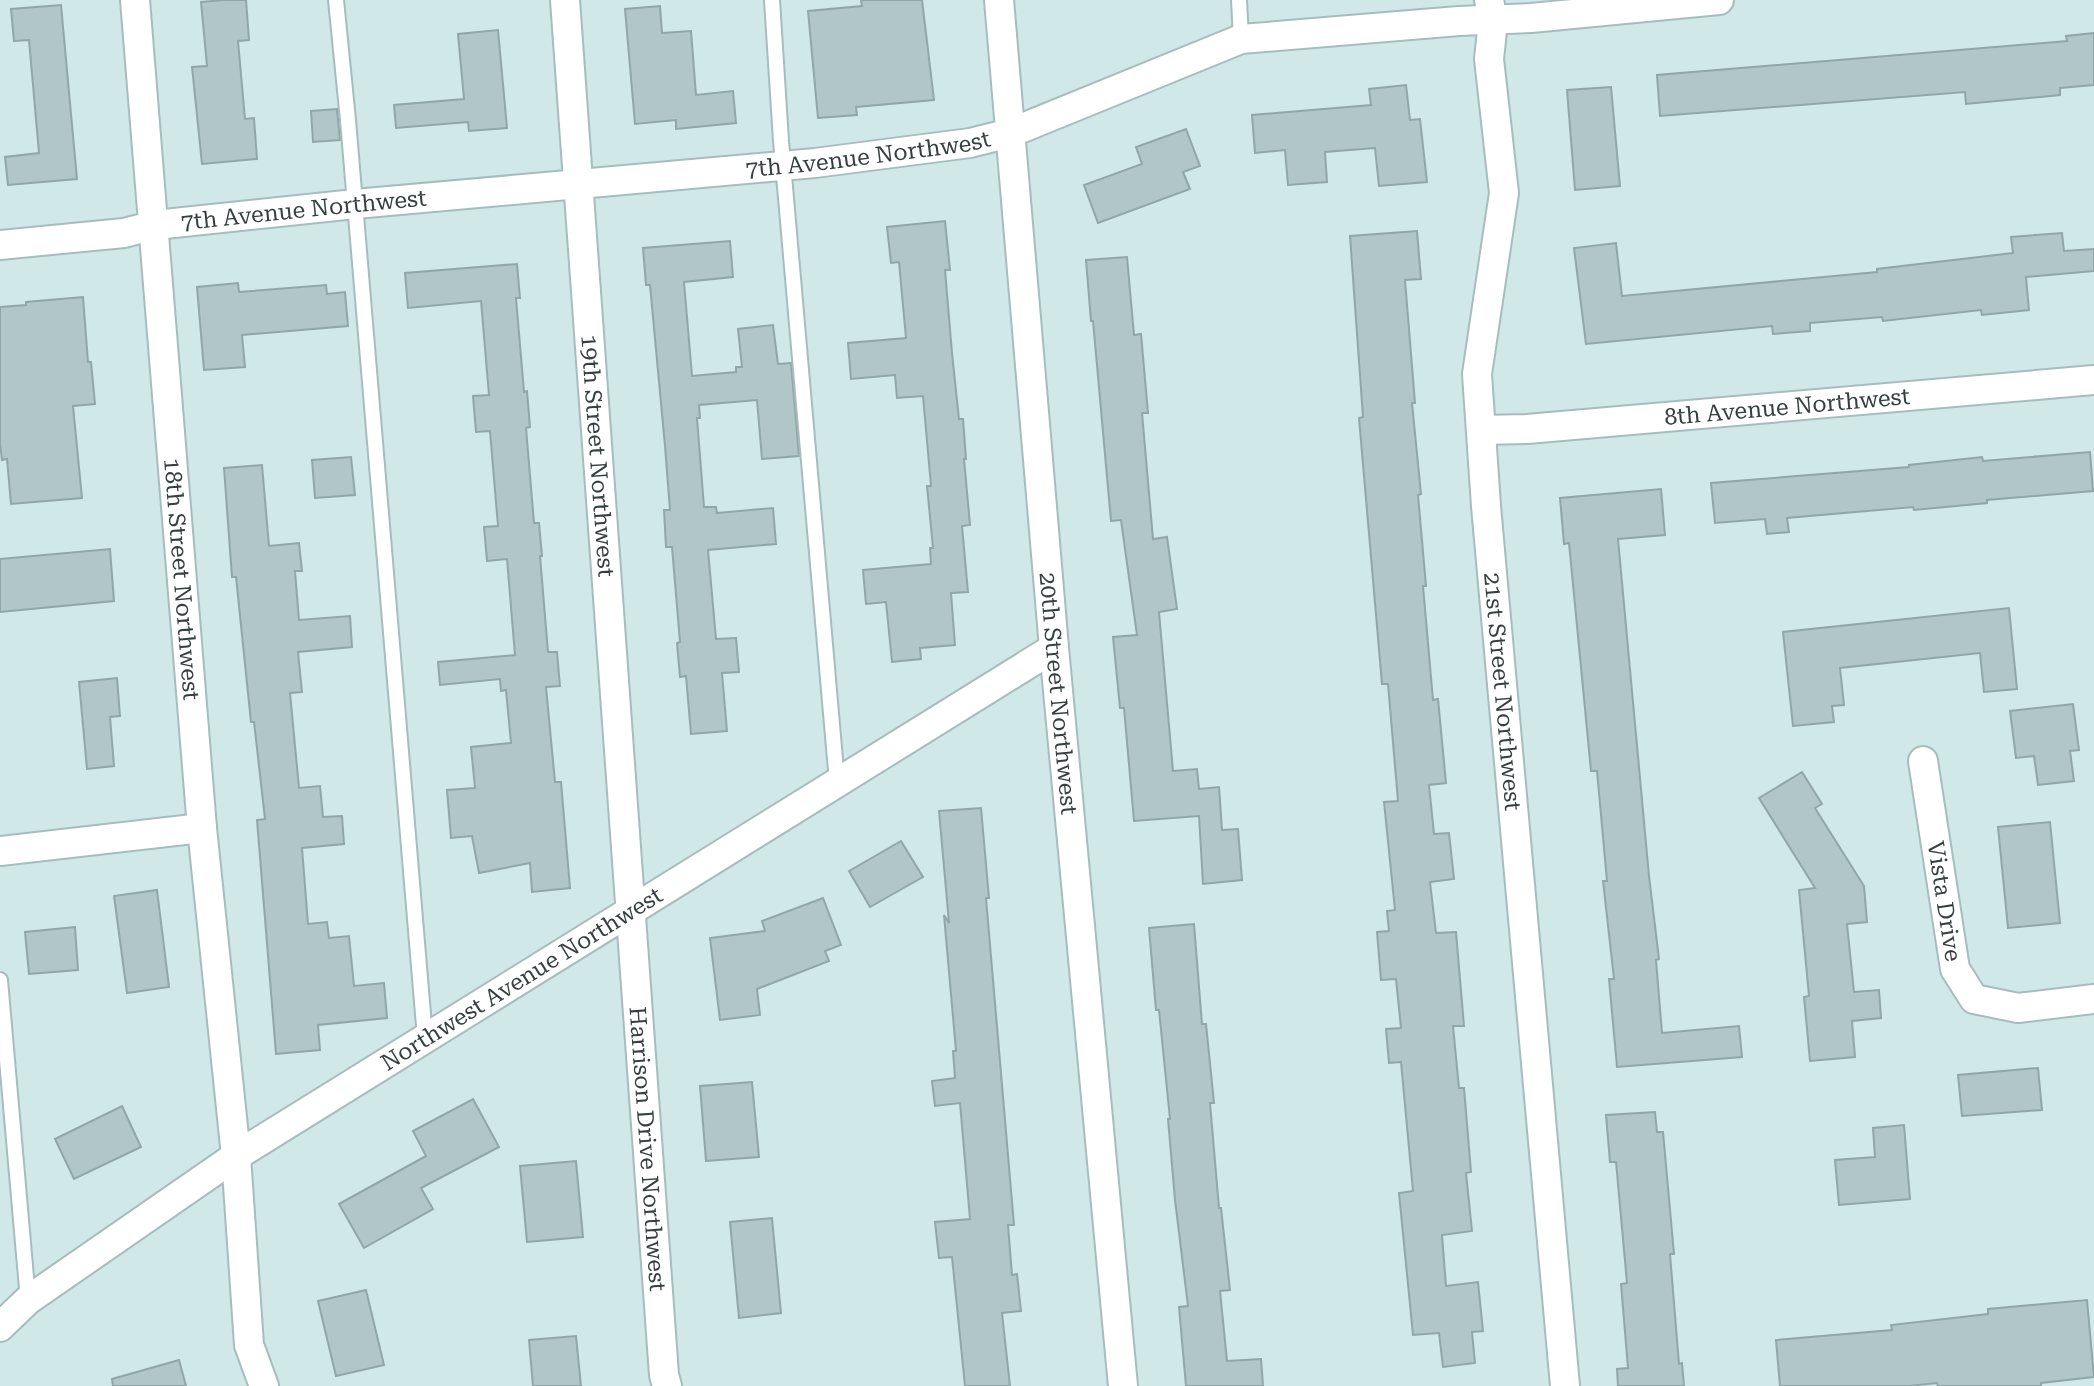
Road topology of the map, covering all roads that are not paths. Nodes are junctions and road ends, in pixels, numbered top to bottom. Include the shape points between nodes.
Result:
1 (135, 0) edge
2 (336, 0) edge
3 (565, 0) edge
4 (772, 0) edge
5 (999, 0) edge
6 (1239, 0) edge
7 (1719, 0) edge
8 (1491, 10) edge
9 (1241, 39) junction
10 (1010, 133) junction
11 (783, 166) junction
12 (578, 185) junction
13 (355, 204) junction
14 (155, 225) junction
15 (0, 245) edge
16 (2094, 380) edge
17 (1482, 430) junction
18 (1054, 648) junction
19 (1923, 761) dead end
20 (837, 782) junction
21 (202, 828) junction
22 (0, 852) edge
23 (630, 912) junction
24 (0, 980) edge
25 (2094, 999) edge
26 (425, 1038) junction
27 (236, 1156) junction
28 (28, 1300) junction
29 (0, 1327) edge
30 (264, 1386) edge
31 (667, 1386) edge
32 (1123, 1386) edge
33 (1565, 1386) edge

1 - 14 street, 18th Street Northwest
2 - 13 lane
3 - 12 street, 19th Street Northwest
4 - 11 lane
5 - 10 street, 20th Street Northwest
6 - 9 lane
7 - 8 street, 7th Avenue Northwest
8 - 9 street, 7th Avenue Northwest via 1459,21
8 - 17 street, 21st Street Northwest via 1489,59 1504,193 1478,374
9 - 10 street, 7th Avenue Northwest
10 - 11 street, 7th Avenue Northwest via 970,143
10 - 18 street, 20th Street Northwest
11 - 12 street, 7th Avenue Northwest
11 - 20 lane
12 - 13 street, 7th Avenue Northwest
12 - 23 street, 19th Street Northwest
13 - 14 street, 7th Avenue Northwest
13 - 26 lane
14 - 15 street, 7th Avenue Northwest via 124,233
14 - 21 street, 18th Street Northwest
16 - 17 street, 8th Avenue Northwest
17 - 33 street, 21st Street Northwest
18 - 20 street, Northwest Avenue Northwest
18 - 32 street, 20th Street Northwest
19 - 25 street, Vista Drive via 1955,969 1974,999 2018,1008
20 - 23 street, Northwest Avenue Northwest
21 - 22 street
21 - 27 street, 18th Street Northwest
23 - 26 street, Northwest Avenue Northwest
23 - 31 street, Harrison Drive Northwest
24 - 28 lane
26 - 27 street, Northwest Avenue Northwest
27 - 28 street, Northwest Avenue Northwest
27 - 30 street, 18th Street Northwest via 249,1345
28 - 29 street, Northwest Avenue Northwest

